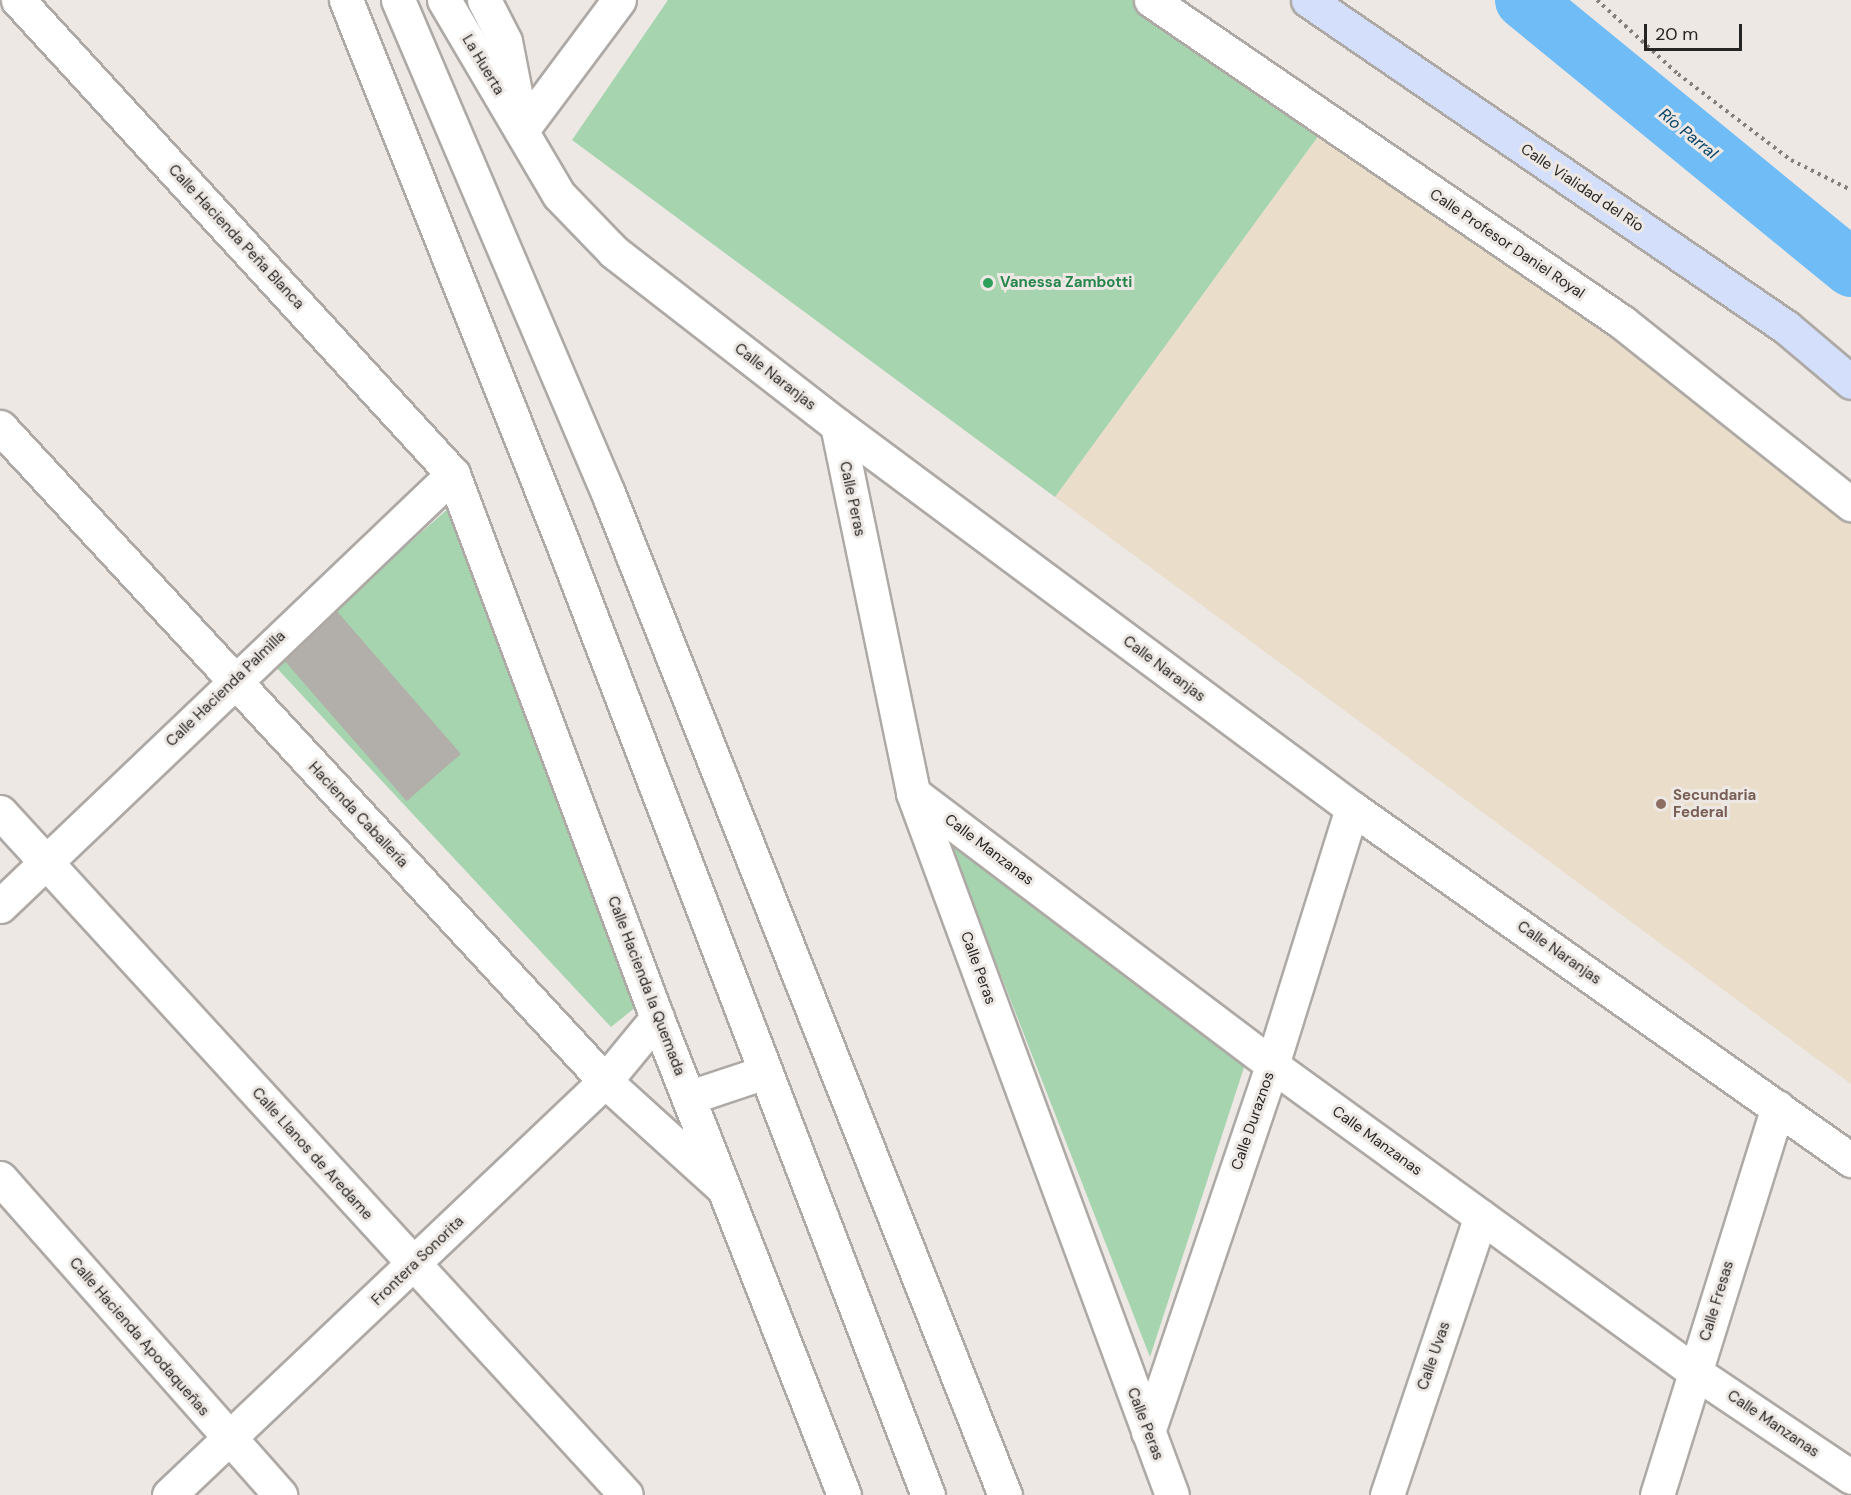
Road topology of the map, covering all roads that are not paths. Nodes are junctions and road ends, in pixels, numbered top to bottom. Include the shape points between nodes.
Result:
1 (18, 0) edge
2 (346, 0) edge
3 (398, 0) edge
4 (444, 0) edge
5 (484, 0) edge
6 (619, 0) edge
7 (1151, 0) edge
8 (1308, 0) edge
9 (522, 130) junction
10 (1851, 382) edge
11 (837, 425) junction
12 (0, 427) edge
13 (453, 474) junction
14 (1851, 504) edge
15 (234, 681) junction
16 (913, 793) junction
17 (1352, 808) junction
18 (0, 812) edge
19 (48, 863) junction
20 (0, 906) edge
21 (657, 1018) junction
22 (1272, 1065) junction
23 (765, 1072) junction
24 (605, 1081) junction
25 (690, 1097) junction
26 (1778, 1107) junction
27 (1851, 1160) edge
28 (0, 1178) edge
29 (728, 1192) junction
30 (1481, 1216) junction
31 (414, 1266) junction
32 (1695, 1372) junction
33 (1148, 1432) junction
34 (229, 1440) junction
35 (1851, 1477) edge
36 (169, 1495) edge
37 (280, 1495) edge
38 (626, 1495) edge
39 (844, 1495) edge
40 (928, 1495) edge
41 (1005, 1495) edge
42 (1172, 1495) edge
43 (1387, 1495) edge
44 (1657, 1495) edge

1 - 13 street, Calle Hacienda Peña Blanca
2 - 23 street via 560,536
3 - 41 street via 608,493
4 - 9 street, La Huerta
5 - 9 street via 505,41
6 - 9 street
7 - 14 street, Calle Profesor Daniel Royal via 1622,322
8 - 10 main road, Calle Vialidad del Río via 1786,327
9 - 11 street, Calle Naranjas via 559,195 587,228
11 - 16 street, Calle Peras
11 - 17 street, Calle Naranjas
12 - 15 street, Hacienda Caballería
13 - 15 street, Calle Hacienda Palmilla
13 - 21 street, Calle Hacienda la Quemada
15 - 19 street, Calle Hacienda Palmilla
15 - 24 street, Hacienda Caballería
16 - 22 street, Calle Manzanas
16 - 33 street, Calle Peras
17 - 22 street, Calle Duraznos
17 - 26 street, Calle Naranjas
18 - 19 street, Calle Llanos de Aredame
19 - 20 street, Calle Hacienda Palmilla
19 - 31 street, Calle Llanos de Aredame
21 - 24 street, Frontera Sonorita
21 - 25 street, Calle Hacienda la Quemada
22 - 30 street, Calle Manzanas
22 - 33 street, Calle Duraznos
23 - 25 street
23 - 40 street
24 - 29 street, Hacienda Caballería
24 - 31 street, Frontera Sonorita
25 - 29 street, Calle Hacienda la Quemada
26 - 27 street, Calle Naranjas
26 - 32 street, Calle Fresas
28 - 34 street, Calle Hacienda Apodaqueñas
29 - 39 street, Calle Hacienda la Quemada
30 - 32 street, Calle Manzanas
30 - 43 street, Calle Uvas
31 - 34 street, Frontera Sonorita
31 - 38 street, Calle Llanos de Aredame
32 - 35 street, Calle Manzanas
32 - 44 street, Calle Fresas
33 - 42 street, Calle Peras
34 - 36 street, Frontera Sonorita
34 - 37 street, Calle Hacienda Apodaqueñas

